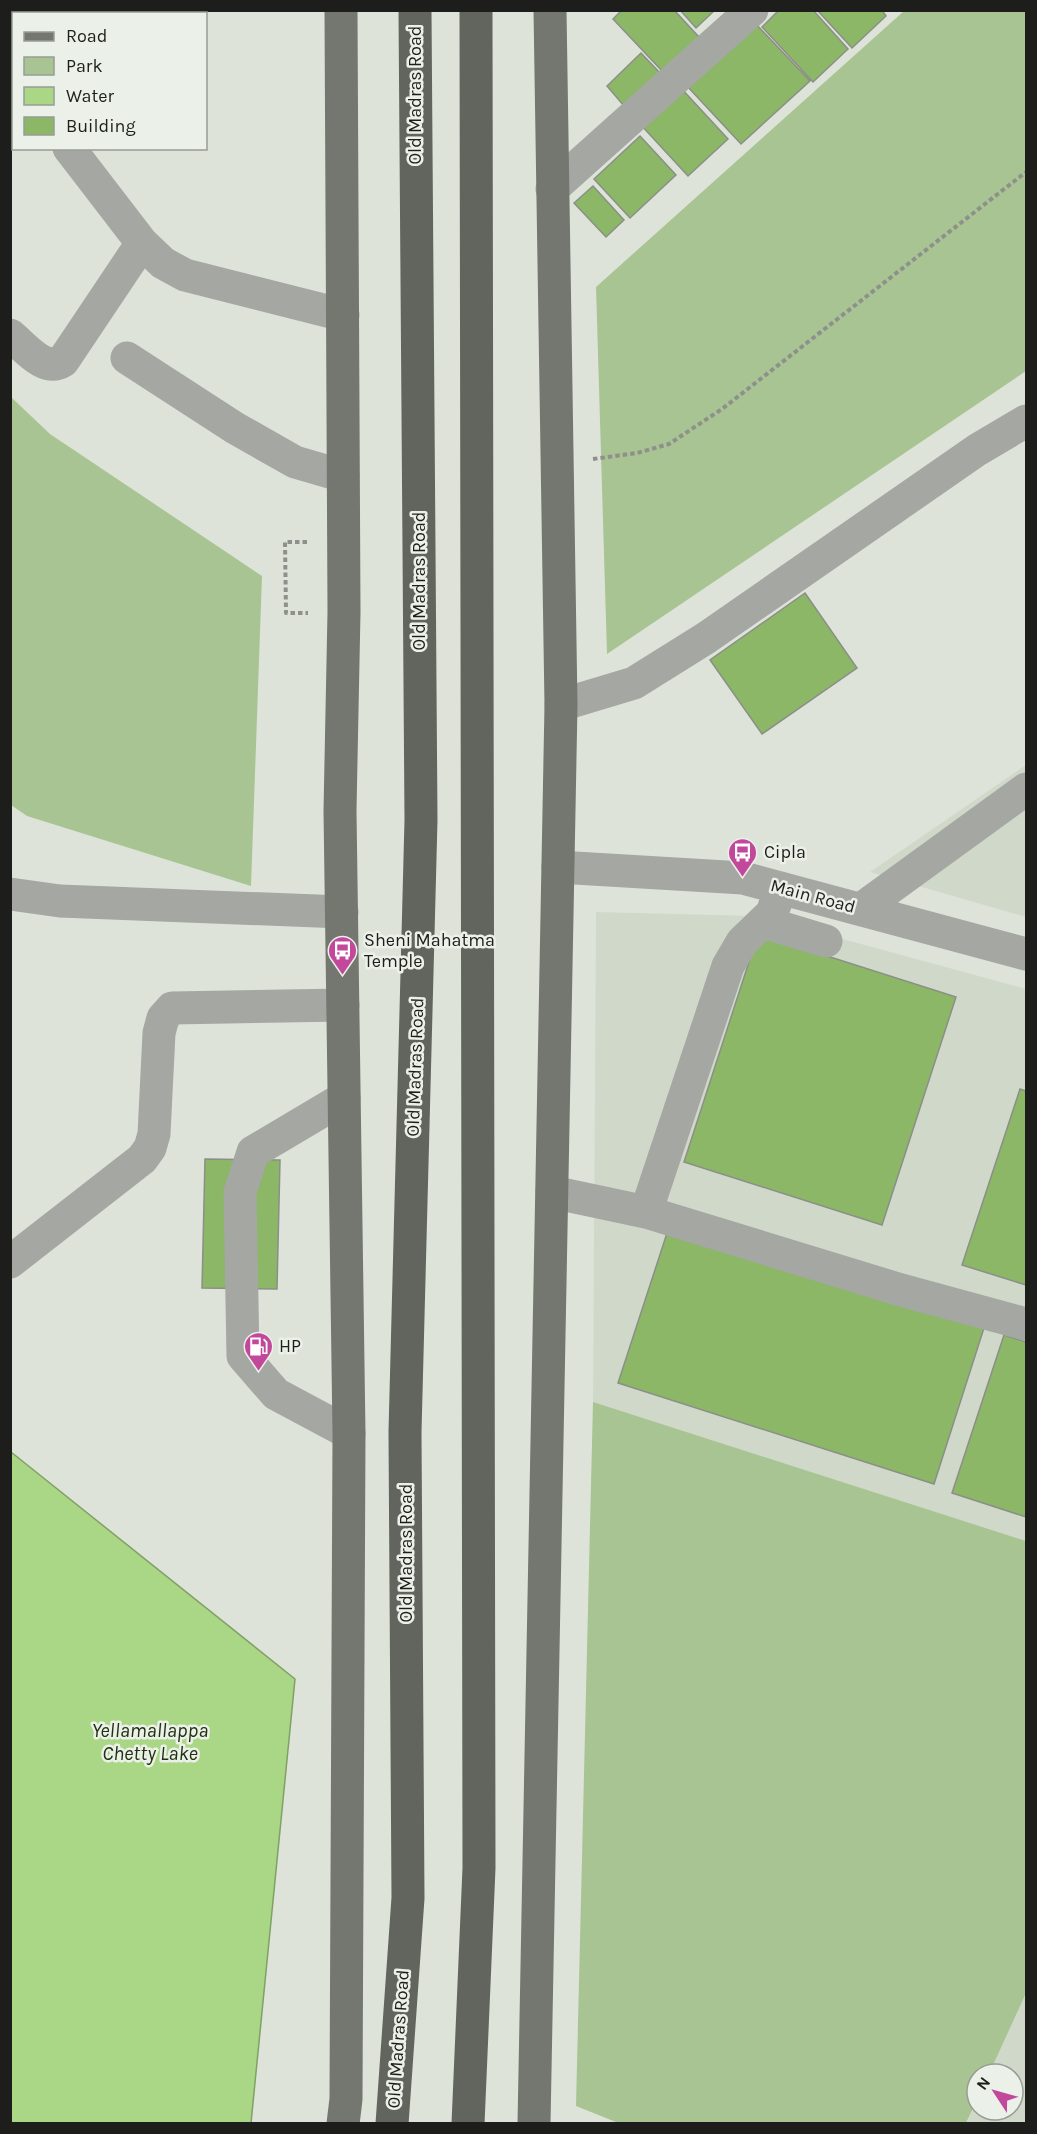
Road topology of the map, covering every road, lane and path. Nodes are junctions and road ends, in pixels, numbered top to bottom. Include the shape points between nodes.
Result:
1 (341, 10) edge
2 (415, 10) edge
3 (476, 10) edge
4 (550, 10) edge
5 (752, 10) edge
6 (71, 150) edge
7 (1026, 172) edge
8 (552, 189) junction
9 (142, 243) junction
10 (342, 315) junction
11 (10, 335) edge
12 (128, 358) dead end
13 (1026, 421) edge
14 (556, 464) junction
15 (343, 476) junction
16 (285, 542) dead end
17 (286, 613) dead end
18 (561, 705) junction
19 (1026, 789) edge
20 (558, 867) junction
21 (781, 888) junction
22 (10, 894) edge
23 (861, 909) junction
24 (342, 912) junction
25 (763, 922) junction
26 (826, 941) dead end
27 (1026, 954) edge
28 (343, 1005) junction
29 (344, 1098) junction
30 (552, 1192) junction
31 (646, 1212) junction
32 (10, 1262) edge
33 (1026, 1324) edge
34 (349, 1433) junction
35 (343, 2124) edge
36 (393, 2124) edge
37 (468, 2124) edge
38 (534, 2124) edge

1 - 10 main road
2 - 36 highway, Old Madras Road via 421,820 405,1432 408,1898
3 - 37 highway via 478,1868
4 - 8 main road
5 - 8 street
6 - 9 street
7 - 14 path via 723,410 669,444 637,453
8 - 14 main road
9 - 10 street via 184,275
9 - 11 street via 56,366 46,365
10 - 15 main road
12 - 15 street via 295,462
13 - 18 street via 977,450 706,638 634,683
14 - 18 main road
15 - 24 main road
16 - 17 path
18 - 20 main road
19 - 23 street
20 - 21 street, Main Road via 743,878
20 - 30 main road
21 - 23 street, Main Road
21 - 25 street via 772,913
22 - 24 street via 60,901
23 - 27 street, Main Road
24 - 28 main road
25 - 26 street
25 - 31 street via 742,942 728,966
28 - 29 main road
28 - 32 street via 172,1008 163,1018 159,1033 150,1148 142,1159
29 - 34 main road
29 - 34 street via 253,1152 240,1192 243,1356 276,1394
30 - 31 street
30 - 38 main road
31 - 33 street
34 - 35 main road

